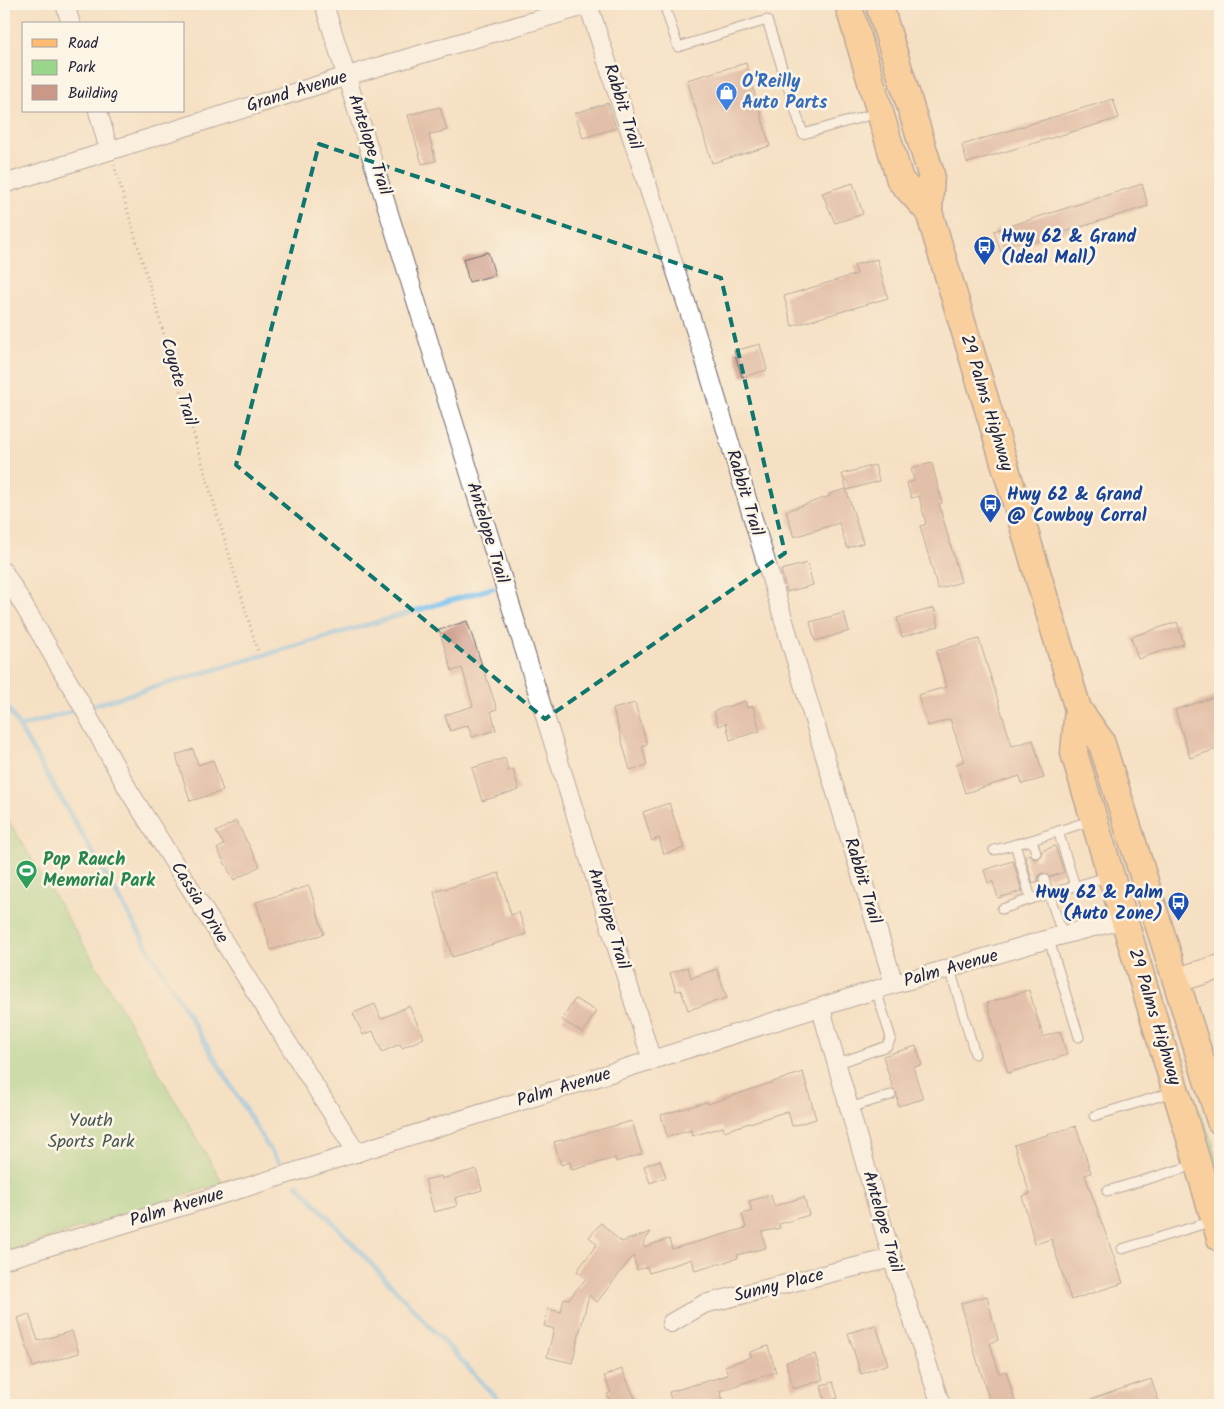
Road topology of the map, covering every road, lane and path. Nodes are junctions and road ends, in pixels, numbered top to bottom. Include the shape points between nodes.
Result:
1 (65, 4) edge
2 (324, 4) edge
3 (589, 4) edge
4 (664, 4) edge
5 (848, 4) edge
6 (879, 4) edge
7 (70, 22) edge
8 (347, 76) junction
9 (98, 112) edge
10 (880, 112) junction
11 (109, 150) junction
12 (4, 184) edge
13 (928, 212) junction
14 (4, 572) edge
15 (258, 652) dead end
16 (1078, 709) junction
17 (1094, 819) junction
18 (1058, 831) junction
19 (1032, 840) junction
20 (1015, 844) junction
21 (994, 850) dead end
22 (1036, 852) dead end
23 (1111, 876) junction
24 (1044, 879) dead end
25 (1075, 886) junction
26 (1049, 894) junction
27 (1031, 899) junction
28 (1002, 909) dead end
29 (1125, 920) junction
30 (1056, 938) junction
31 (1220, 967) edge
32 (950, 970) junction
33 (1177, 980) junction
34 (894, 984) junction
35 (876, 990) junction
36 (821, 1008) junction
37 (1079, 1037) dead end
38 (975, 1054) dead end
39 (652, 1061) junction
40 (836, 1064) junction
41 (1176, 1090) junction
42 (891, 1095) dead end
43 (849, 1108) junction
44 (1094, 1116) dead end
45 (1219, 1117) edge
46 (357, 1153) junction
47 (1198, 1164) junction
48 (1107, 1191) dead end
49 (1218, 1229) edge
50 (1122, 1249) dead end
51 (892, 1258) junction
52 (4, 1260) edge
53 (671, 1323) dead end
54 (942, 1405) edge

1 - 7 street
2 - 8 street, Antelope Trail
3 - 8 street, Grand Avenue
3 - 34 street, Rabbit Trail via 703,354
4 - 10 lane via 678,46 767,20 803,134
5 - 10 main road, 29 Palms Highway
6 - 13 main road, 29 Palms Highway via 931,174
8 - 11 street, Grand Avenue
8 - 39 street, Antelope Trail
9 - 11 street
10 - 13 main road, 29 Palms Highway via 900,180
11 - 12 street, Grand Avenue
11 - 15 path, Coyote Trail
13 - 16 main road, 29 Palms Highway
14 - 46 street, Cassia Drive via 129,791
16 - 17 main road, 29 Palms Highway via 1074,753
16 - 33 main road, 29 Palms Highway via 1101,741
17 - 18 lane
17 - 23 main road, 29 Palms Highway
18 - 19 lane
18 - 25 lane
19 - 20 lane
19 - 22 lane
20 - 21 lane
20 - 27 lane
23 - 25 lane
23 - 29 main road, 29 Palms Highway
24 - 26 lane
25 - 26 lane
26 - 27 lane
26 - 30 lane
27 - 28 lane
29 - 30 street, Palm Avenue
29 - 41 main road, 29 Palms Highway
29 - 45 main road via 1139,922 1158,984 1203,1100
30 - 32 street, Palm Avenue
30 - 37 lane
31 - 33 street
32 - 34 street, Palm Avenue
32 - 38 lane
33 - 45 main road, 29 Palms Highway
34 - 35 street, Palm Avenue
35 - 36 street, Palm Avenue
35 - 40 lane via 891,1038 887,1046
36 - 39 street, Palm Avenue
36 - 40 street, Antelope Trail
39 - 46 street, Palm Avenue
40 - 43 street, Antelope Trail
41 - 44 lane
41 - 47 main road, 29 Palms Highway
42 - 43 lane
43 - 51 street, Antelope Trail
46 - 52 street, Palm Avenue
47 - 48 lane
47 - 49 main road, 29 Palms Highway
49 - 50 lane
51 - 53 street, Sunny Place via 704,1304
51 - 54 street, Antelope Trail

